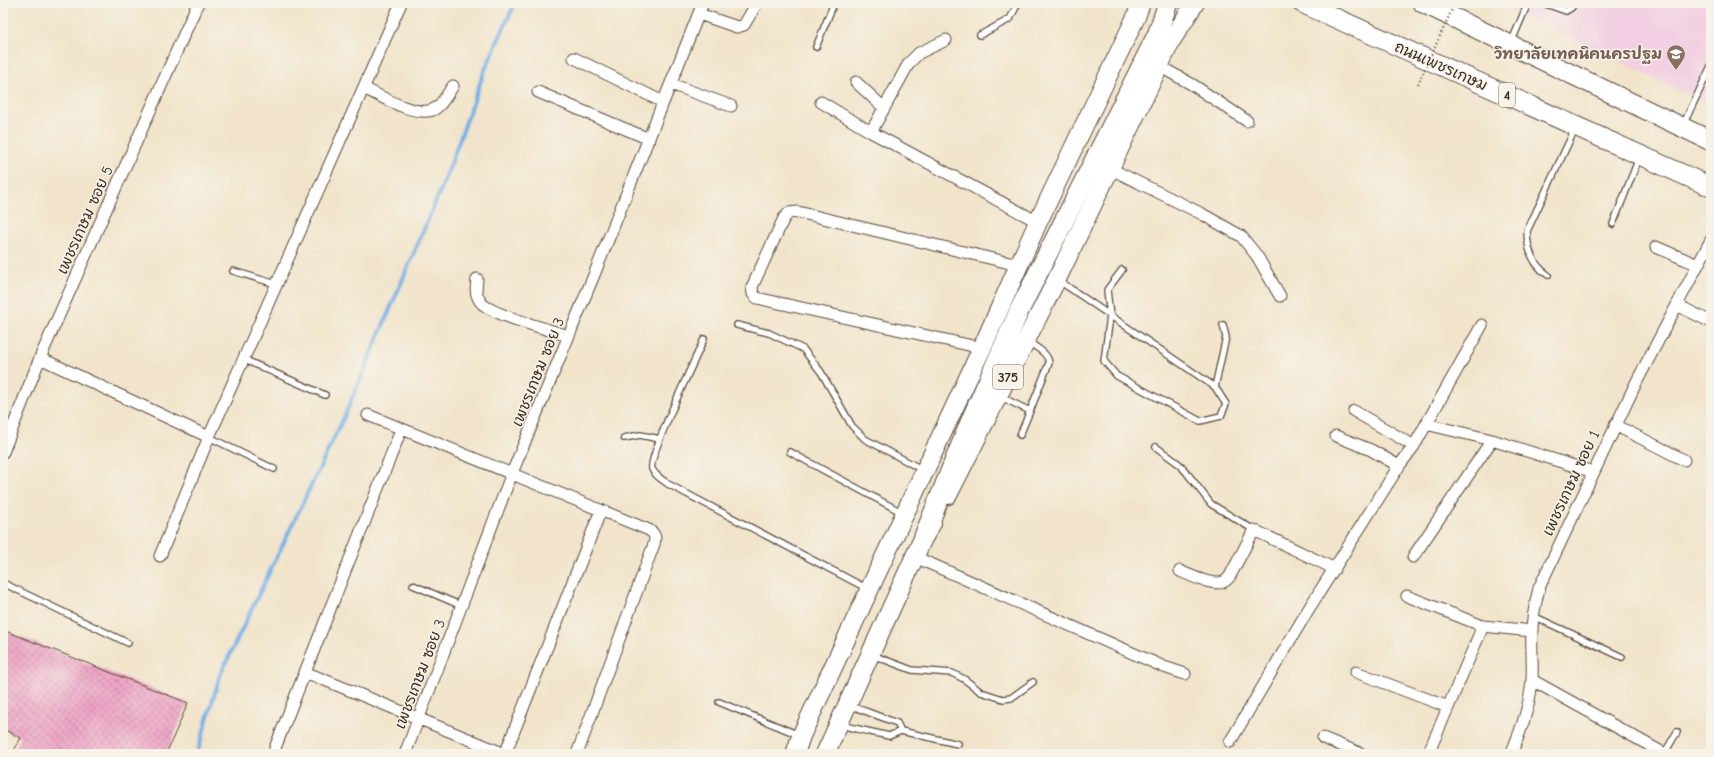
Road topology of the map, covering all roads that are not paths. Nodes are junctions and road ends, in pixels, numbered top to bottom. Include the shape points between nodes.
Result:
1 (198, 3) edge
2 (401, 3) edge
3 (703, 3) edge
4 (757, 3) edge
5 (834, 3) edge
6 (1018, 3) edge
7 (1141, 3) edge
8 (1168, 3) edge
9 (1302, 3) edge
10 (1423, 3) edge
11 (1528, 3) edge
12 (1543, 3) edge
13 (1575, 3) edge
14 (1186, 7) edge
15 (699, 14) junction
16 (980, 35) dead end
17 (946, 40) dead end
18 (1510, 45) junction
19 (816, 47) dead end
20 (574, 58) dead end
21 (1159, 66) junction
22 (1711, 66) edge
23 (856, 82) dead end
24 (671, 84) junction
25 (453, 86) dead end
26 (364, 88) junction
27 (538, 92) dead end
28 (663, 102) junction
29 (821, 102) dead end
30 (731, 106) dead end
31 (884, 108) junction
32 (1247, 121) dead end
33 (1576, 127) junction
34 (1682, 127) junction
35 (871, 132) junction
36 (649, 139) junction
37 (1711, 141) edge
38 (1640, 156) junction
39 (1109, 168) junction
40 (1711, 187) edge
41 (1038, 222) junction
42 (1613, 224) dead end
43 (1711, 240) edge
44 (1656, 248) dead end
45 (1018, 265) junction
46 (1698, 265) junction
47 (1122, 270) dead end
48 (233, 271) dead end
49 (1548, 275) dead end
50 (1056, 279) junction
51 (477, 280) dead end
52 (276, 284) junction
53 (1280, 296) dead end
54 (1677, 305) junction
55 (1110, 316) junction
56 (1711, 322) edge
57 (737, 325) dead end
58 (1223, 325) dead end
59 (1482, 325) dead end
60 (568, 336) junction
61 (704, 339) dead end
62 (1026, 340) junction
63 (982, 348) junction
64 (40, 358) junction
65 (243, 359) junction
66 (1215, 387) junction
67 (326, 395) dead end
68 (999, 396) junction
69 (1030, 411) junction
70 (1354, 411) dead end
71 (368, 415) dead end
72 (1426, 424) junction
73 (1615, 425) junction
74 (401, 430) junction
75 (1020, 435) dead end
76 (1336, 436) dead end
77 (208, 437) junction
78 (624, 438) dead end
79 (660, 439) junction
80 (1492, 440) junction
81 (1414, 446) junction
82 (1156, 447) dead end
83 (3, 452) edge
84 (790, 452) dead end
85 (1684, 460) dead end
86 (1399, 466) junction
87 (274, 470) dead end
88 (924, 471) junction
89 (1593, 472) junction
90 (512, 473) junction
91 (601, 510) junction
92 (905, 514) junction
93 (1254, 530) junction
94 (924, 536) junction
95 (160, 556) dead end
96 (915, 557) junction
97 (1413, 557) dead end
98 (1335, 569) junction
99 (1180, 571) dead end
100 (3, 583) edge
101 (413, 585) dead end
102 (870, 590) junction
103 (1407, 596) dead end
104 (462, 606) junction
105 (1534, 616) junction
106 (1483, 626) junction
107 (1532, 631) junction
108 (128, 643) dead end
109 (870, 654) junction
110 (1622, 657) dead end
111 (305, 672) junction
112 (1356, 672) dead end
113 (1185, 674) dead end
114 (1532, 680) junction
115 (1033, 682) dead end
116 (719, 702) dead end
117 (847, 705) junction
118 (1448, 707) junction
119 (418, 719) junction
120 (838, 725) junction
121 (901, 731) junction
122 (1677, 732) dead end
123 (801, 736) junction
124 (1323, 738) dead end
125 (1230, 742) dead end
126 (958, 744) dead end
127 (275, 748) dead end
128 (405, 754) edge
129 (505, 754) edge
130 (577, 754) edge
131 (795, 754) edge
132 (825, 754) edge
133 (1362, 754) edge
134 (1428, 754) edge
135 (1511, 754) edge
136 (1664, 754) edge

1 - 64 street, เพชรเกษม ซอย 5
2 - 26 street
3 - 15 street, เพชรเกษม ซอย 3
4 - 15 street via 744,25 738,27
5 - 19 lane
6 - 16 lane via 1010,19
7 - 41 main road, 375
8 - 94 highway via 1157,35 1020,309 973,415
9 - 33 highway, ถนนเพชรเกษม / 4
10 - 18 highway
11 - 18 lane
12 - 13 lane via 1566,11
14 - 21 main road, 375
15 - 24 street, เพชรเกษม ซอย 3
17 - 31 street via 918,53 909,63
18 - 34 highway
20 - 28 street
21 - 32 street
21 - 39 main road, 375
22 - 34 lane
23 - 31 street
24 - 28 street, เพชรเกษม ซอย 3
24 - 30 street
25 - 26 street via 435,108 422,112 402,107
26 - 52 street
27 - 36 street
28 - 36 street, เพชรเกษม ซอย 3
29 - 35 street
31 - 35 street
33 - 38 highway, ถนนเพชรเกษม / 4
33 - 49 lane via 1528,231 1527,241 1531,255 1539,269
34 - 37 highway
35 - 41 street
36 - 60 street, เพชรเกษม ซอย 3
38 - 40 highway, ถนนเพชรเกษม / 4
38 - 42 lane
39 - 50 main road, 375
39 - 53 street via 1241,236 1257,256
41 - 45 main road, 375
43 - 46 street, เพชรเกษม ซอย 1
44 - 46 street
45 - 63 main road, 375
45 - 63 street via 798,212 789,213 784,218 752,287 757,298
46 - 54 street, เพชรเกษม ซอย 1
47 - 55 lane via 1107,290
48 - 52 lane
50 - 55 lane
50 - 62 main road, 375
51 - 60 street via 476,292 480,302 492,311
52 - 65 street
54 - 56 street
54 - 73 street, เพชรเกษม ซอย 1
55 - 66 lane
55 - 66 lane via 1104,361 1117,376 1200,421 1221,416 1226,404
57 - 88 lane via 769,333 804,349 821,372 852,426 865,439
58 - 66 lane via 1226,337
59 - 72 street
60 - 90 street, เพชรเกษม ซอย 3
61 - 79 lane
62 - 68 main road, 375
62 - 69 lane via 1048,359
63 - 88 main road, 375
64 - 77 street
64 - 83 street, เพชรเกษม ซอย 5 via 28,380
65 - 67 lane
65 - 77 street
68 - 69 lane
68 - 94 main road, 375
69 - 75 lane
70 - 81 street
71 - 74 street
72 - 80 street
72 - 81 street
73 - 85 street
73 - 89 street, เพชรเกษม ซอย 1
74 - 90 street
74 - 111 street
76 - 86 street via 1371,450
77 - 87 lane
77 - 95 street
78 - 79 lane via 640,435
79 - 102 lane via 651,461 652,469 668,484
80 - 89 street
80 - 97 street
81 - 86 street
82 - 93 lane via 1183,469 1211,504
84 - 92 lane
86 - 98 street
88 - 92 main road, 375
89 - 105 street, เพชรเกษม ซอย 1 via 1539,588
90 - 91 street
90 - 104 street, เพชรเกษม ซอย 3
91 - 129 street
91 - 130 street via 650,530 656,537
92 - 102 main road, 375
93 - 98 street
93 - 99 street via 1230,576 1224,582 1205,581
94 - 96 main road, 375
96 - 109 main road, 375
96 - 113 street
98 - 125 street
100 - 108 lane
101 - 104 lane
102 - 123 main road, 375
103 - 106 street
104 - 119 street, เพชรเกษม ซอย 3
105 - 107 street, เพชรเกษม ซอย 1
105 - 110 lane
106 - 107 street
106 - 118 street
107 - 114 street, เพชรเกษม ซอย 1
109 - 115 lane via 912,670 952,673 981,692 1003,699 1011,698
109 - 117 main road, 375
111 - 119 street
111 - 127 street
112 - 118 street
114 - 135 street, เพชรเกษม ซอย 1 via 1528,704
114 - 136 street
116 - 123 lane
117 - 120 main road, 375
117 - 121 lane via 897,723
118 - 134 street
119 - 128 street, เพชรเกษม ซอย 3
119 - 129 street
120 - 121 lane via 889,736
120 - 132 main road, 375
121 - 126 lane
122 - 136 lane
123 - 131 main road, 375
124 - 133 street

